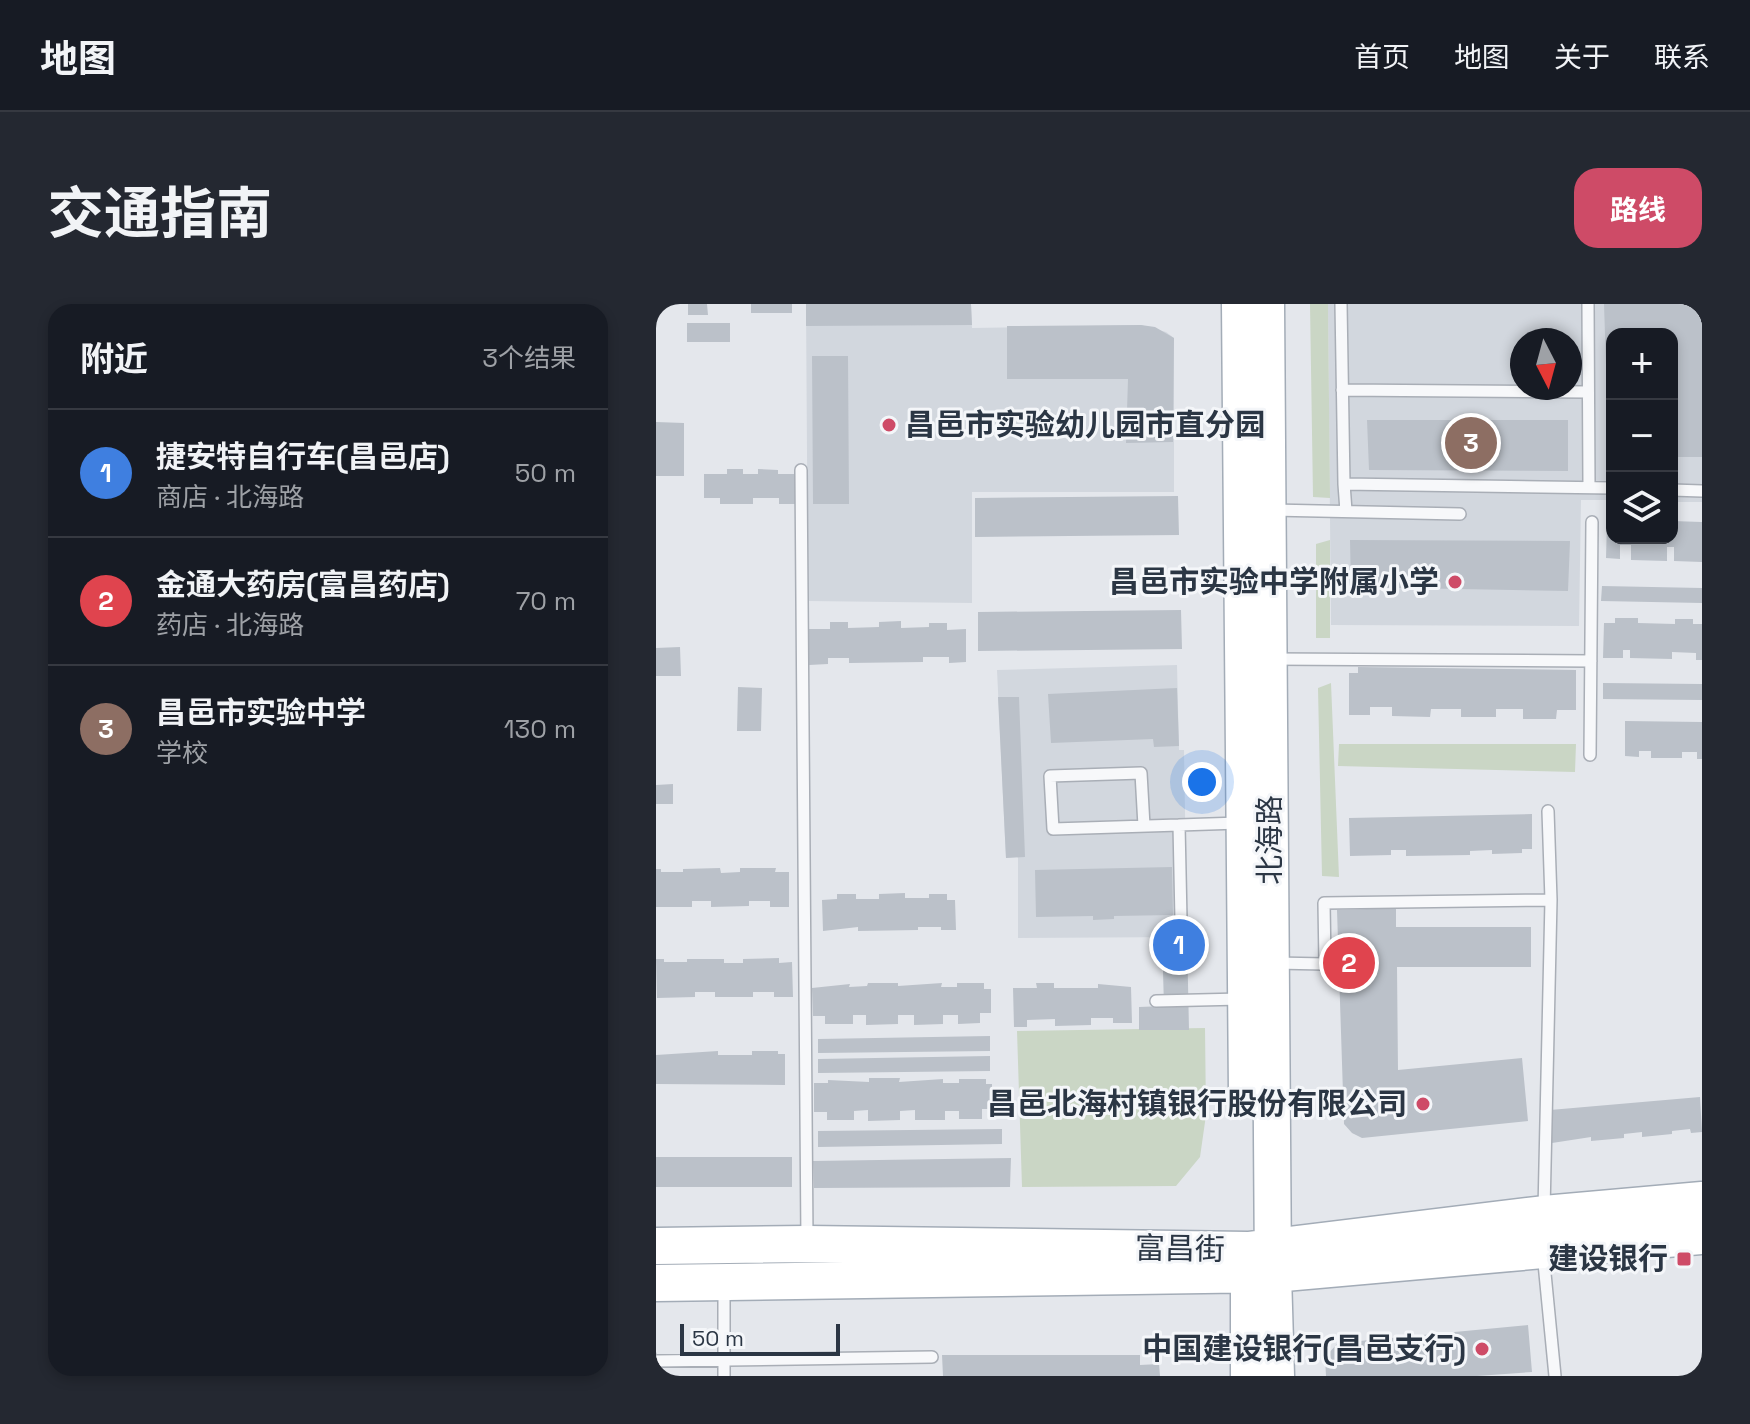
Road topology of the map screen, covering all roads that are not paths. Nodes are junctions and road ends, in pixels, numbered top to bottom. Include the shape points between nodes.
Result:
1 (1240, 304) edge
2 (1266, 304) edge
3 (1341, 304) edge
4 (1588, 304) edge
5 (1342, 390) junction
6 (1587, 392) junction
7 (801, 470) dead end
8 (1344, 484) junction
9 (1589, 487) junction
10 (1606, 488) edge
11 (1678, 490) edge
12 (1702, 491) edge
13 (1268, 510) junction
14 (1346, 511) junction
15 (1460, 514) dead end
16 (1592, 522) dead end
17 (1269, 659) junction
18 (1591, 661) junction
19 (1590, 755) dead end
20 (1548, 811) dead end
21 (1244, 822) junction
22 (1179, 825) junction
23 (1144, 826) junction
24 (1551, 900) junction
25 (1181, 920) dead end
26 (1271, 963) junction
27 (1246, 999) junction
28 (1156, 1001) dead end
29 (1702, 1200) edge
30 (1544, 1214) junction
31 (1702, 1236) edge
32 (807, 1244) junction
33 (656, 1246) edge
34 (1543, 1250) junction
35 (1261, 1261) junction
36 (724, 1282) junction
37 (656, 1283) edge
38 (932, 1357) dead end
39 (724, 1360) junction
40 (656, 1361) edge
41 (724, 1376) edge
42 (1249, 1376) edge
43 (1276, 1376) edge
44 (1555, 1376) edge

1 - 21 main road, 北海路
2 - 13 main road, 北海路
3 - 5 lane
4 - 6 lane
5 - 6 lane
5 - 8 lane
6 - 9 lane
7 - 32 lane
8 - 9 lane
8 - 14 lane
9 - 10 lane
11 - 12 lane
13 - 14 lane
13 - 17 main road, 北海路
14 - 15 lane
16 - 18 lane
17 - 18 lane
17 - 26 main road, 北海路
18 - 19 lane
20 - 24 lane
21 - 22 lane
21 - 27 main road, 北海路
22 - 23 lane
22 - 25 lane
23 - 23 lane via 1053,829 1050,776 1141,773
24 - 26 lane via 1324,903 1325,964
24 - 30 lane
26 - 35 main road, 北海路
27 - 28 lane
27 - 35 main road, 北海路
29 - 30 main road, 富昌街
30 - 35 main road, 富昌街
31 - 34 main road, 富昌街
32 - 33 main road, 富昌街
32 - 35 main road, 富昌街
34 - 35 main road, 富昌街
34 - 44 lane
35 - 36 main road, 富昌街
35 - 42 main road, 北海路
35 - 43 main road, 北海路
36 - 37 main road, 富昌街
36 - 39 lane
38 - 39 lane
39 - 40 lane
39 - 41 lane

